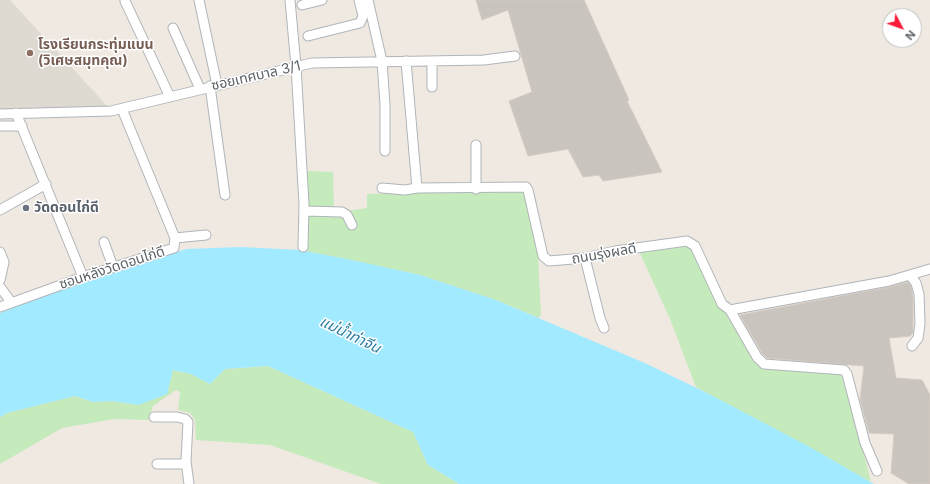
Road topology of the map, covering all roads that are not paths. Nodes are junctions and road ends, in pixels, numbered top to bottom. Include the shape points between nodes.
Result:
1 (199, 0) edge
2 (290, 0) edge
3 (322, 0) edge
4 (359, 0) edge
5 (368, 0) edge
6 (125, 1) dead end
7 (302, 5) dead end
8 (173, 28) dead end
9 (308, 36) dead end
10 (515, 56) dead end
11 (382, 61) junction
12 (406, 61) junction
13 (432, 61) junction
14 (296, 66) junction
15 (213, 86) junction
16 (432, 87) dead end
17 (200, 89) junction
18 (170, 97) junction
19 (122, 109) junction
20 (16, 113) junction
21 (0, 114) edge
22 (0, 126) edge
23 (22, 126) junction
24 (476, 146) dead end
25 (385, 151) dead end
26 (46, 184) junction
27 (382, 188) dead end
28 (417, 188) junction
29 (476, 189) junction
30 (225, 195) dead end
31 (0, 210) edge
32 (304, 211) junction
33 (352, 225) dead end
34 (206, 235) dead end
35 (175, 238) junction
36 (104, 242) dead end
37 (303, 247) dead end
38 (0, 252) edge
39 (585, 258) junction
40 (114, 267) junction
41 (930, 269) edge
42 (910, 275) junction
43 (83, 277) junction
44 (0, 280) edge
45 (0, 288) edge
46 (11, 302) junction
47 (0, 307) edge
48 (730, 310) junction
49 (604, 328) dead end
50 (912, 346) dead end
51 (154, 417) dead end
52 (157, 464) dead end
53 (186, 464) junction
54 (877, 471) dead end
55 (189, 484) edge

1 - 15 street
2 - 14 street
3 - 7 street
4 - 9 street via 362,16 360,23
5 - 11 street
6 - 18 street
8 - 17 street
10 - 13 street, ซอยเทศบาล 3/1 via 484,60
11 - 12 street, ซอยเทศบาล 3/1
11 - 14 street, ซอยเทศบาล 3/1 via 312,63
11 - 25 street
12 - 13 street, ซอยเทศบาล 3/1
12 - 28 street
13 - 16 street
14 - 15 street, ซอยเทศบาล 3/1
14 - 32 street
15 - 17 street, ซอยเทศบาล 3/1
15 - 30 street
17 - 18 street, ซอยเทศบาล 3/1
18 - 19 street, ซอยเทศบาล 3/1
19 - 20 street, ซอยเทศบาล 3/1
19 - 35 street, ซอนหลังวัดดอนไก่ดี
20 - 21 street, ซอยเทศบาล 3/1
20 - 23 street
22 - 23 street
23 - 26 street
24 - 29 street
26 - 31 street
26 - 43 street
27 - 28 street, ถนนรุ่งผลดี
28 - 29 street, ถนนรุ่งผลดี
29 - 39 street, ถนนรุ่งผลดี via 526,187 544,258 556,262
32 - 33 street via 342,212 347,215
32 - 37 street
34 - 35 street
35 - 40 street, ซอนหลังวัดดอนไก่ดี via 174,248 170,250
36 - 40 street
38 - 44 street via 4,262
39 - 48 street, ถนนรุ่งผลดี via 615,251 691,242 697,248 722,304
39 - 49 street
40 - 43 street, ซอนหลังวัดดอนไก่ดี
41 - 42 street
42 - 48 street
42 - 50 street via 919,294 920,324 918,338
43 - 46 street, ซอนหลังวัดดอนไก่ดี
45 - 46 street
46 - 47 street, ซอนหลังวัดดอนไก่ดี
48 - 54 street via 757,358 764,364 844,370 865,443
51 - 53 street via 177,417 187,420
52 - 53 street
53 - 55 street

